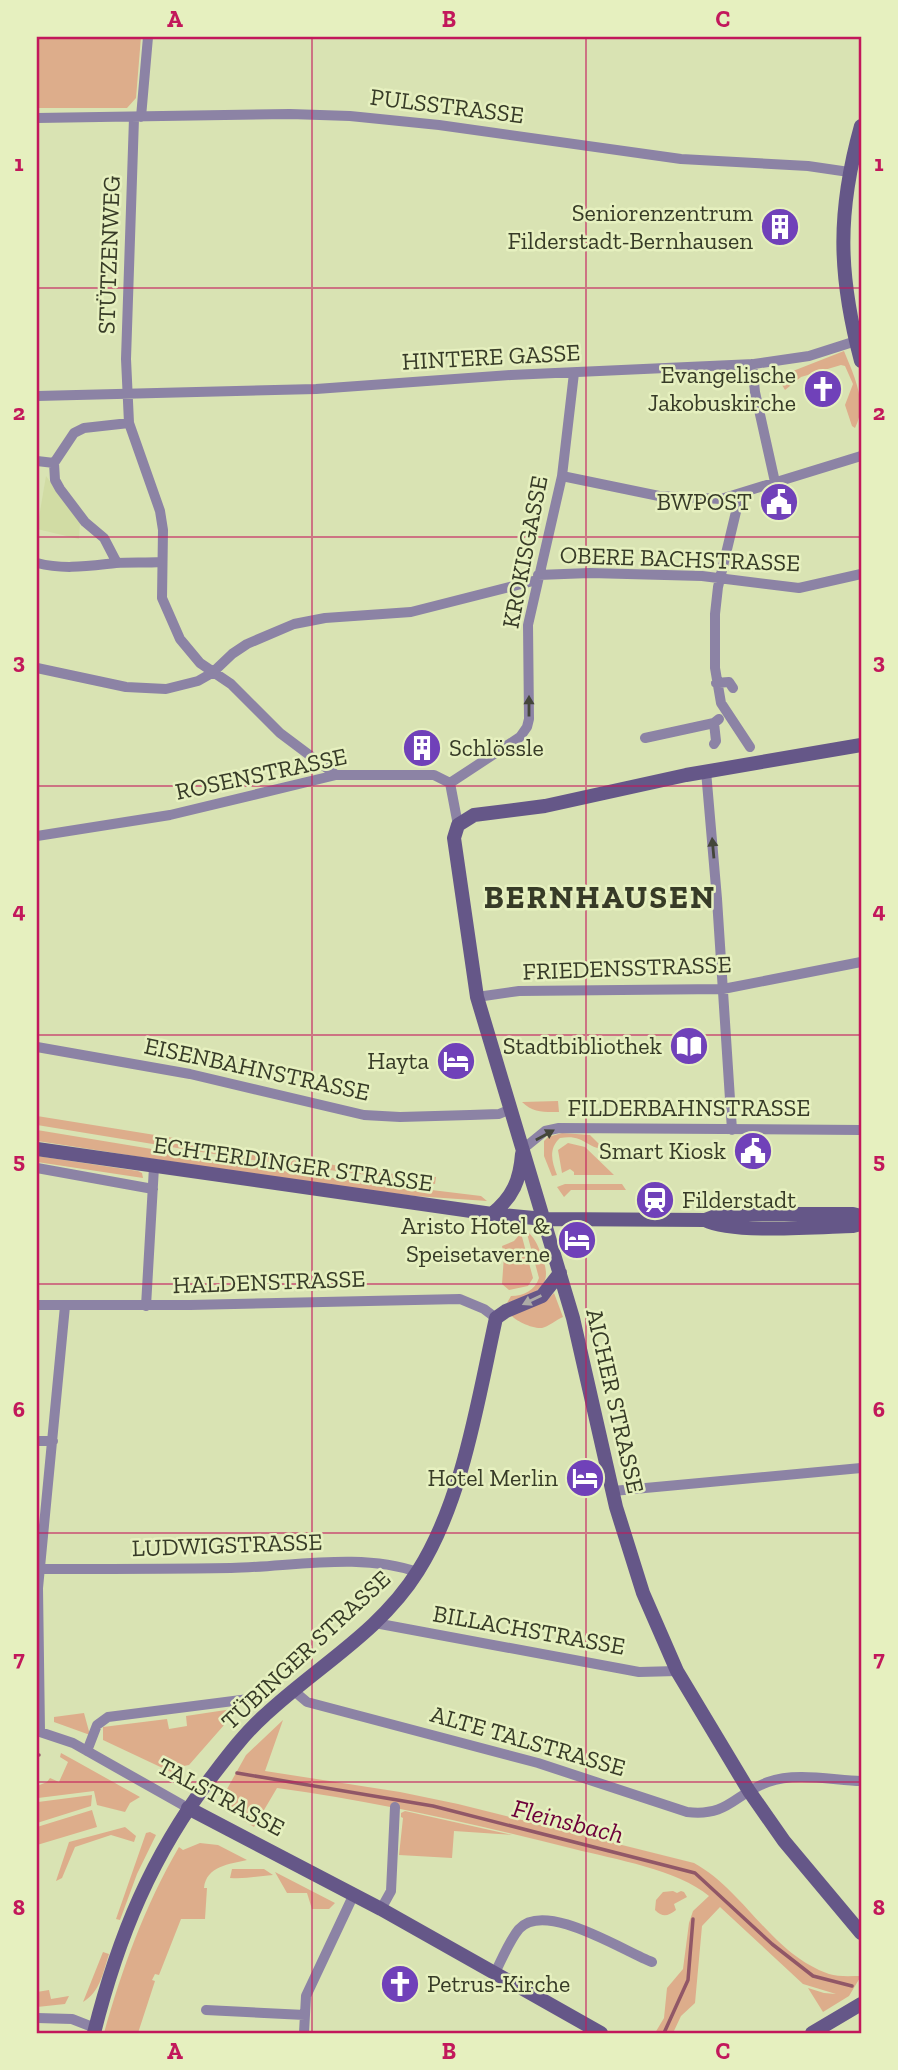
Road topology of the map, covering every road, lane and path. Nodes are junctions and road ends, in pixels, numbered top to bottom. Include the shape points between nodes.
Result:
1 (148, 37) edge
2 (37, 118) edge
3 (138, 118) junction
4 (861, 125) edge
5 (849, 173) junction
6 (856, 341) junction
7 (861, 360) edge
8 (752, 364) junction
9 (574, 373) junction
10 (126, 394) junction
11 (37, 396) edge
12 (129, 423) junction
13 (861, 456) edge
14 (37, 461) edge
15 (54, 463) junction
16 (562, 476) junction
17 (775, 482) junction
18 (740, 495) junction
19 (161, 562) junction
20 (37, 563) edge
21 (117, 563) junction
22 (861, 574) edge
23 (538, 578) junction
24 (720, 579) junction
25 (37, 668) edge
26 (212, 673) junction
27 (716, 683) junction
28 (733, 688) dead end
29 (734, 717) junction
30 (714, 723) junction
31 (645, 738) dead end
32 (714, 744) dead end
33 (861, 745) edge
34 (750, 747) dead end
35 (706, 771) junction
36 (336, 775) junction
37 (450, 783) junction
38 (458, 825) junction
39 (37, 836) edge
40 (861, 962) edge
41 (723, 989) junction
42 (477, 997) junction
43 (37, 1047) edge
44 (511, 1109) junction
45 (732, 1130) junction
46 (861, 1130) edge
47 (523, 1149) junction
48 (37, 1150) edge
49 (154, 1167) junction
50 (37, 1168) edge
51 (153, 1189) junction
52 (492, 1214) junction
53 (861, 1216) edge
54 (544, 1219) junction
55 (819, 1220) junction
56 (861, 1224) edge
57 (560, 1273) junction
58 (37, 1305) edge
59 (65, 1306) junction
60 (146, 1306) junction
61 (496, 1318) junction
62 (37, 1441) edge
63 (52, 1441) junction
64 (861, 1468) edge
65 (613, 1491) junction
66 (39, 1569) edge
67 (418, 1572) junction
68 (375, 1623) junction
69 (677, 1671) junction
70 (294, 1691) junction
71 (249, 1699) dead end
72 (38, 1731) edge
73 (87, 1751) junction
74 (861, 1781) edge
75 (749, 1791) junction
76 (396, 1807) dead end
77 (188, 1808) junction
78 (354, 1894) junction
79 (381, 1909) junction
80 (861, 1933) edge
81 (652, 1962) dead end
82 (495, 1973) junction
83 (861, 2004) edge
84 (206, 2010) dead end
85 (305, 2015) junction
86 (37, 2018) edge
87 (94, 2031) edge
88 (304, 2033) edge
89 (601, 2033) edge
90 (812, 2033) edge

1 - 3 street, STÜTZENWEG
2 - 3 street, PULSSTRASSE
3 - 5 street, PULSSTRASSE via 374,117 681,159 808,166
3 - 10 street, STÜTZENWEG
4 - 5 main road
5 - 6 main road via 843,264
6 - 7 main road
6 - 8 street, HINTERE GASSE via 809,356
8 - 9 street, HINTERE GASSE
8 - 17 street
9 - 10 street, HINTERE GASSE via 316,389
9 - 16 street, KROKISGASSE
10 - 11 street, HINTERE GASSE
10 - 12 street, STÜTZENWEG
12 - 15 street via 83,428 74,433
12 - 19 street, STÜTZENWEG via 160,511
13 - 17 street
14 - 15 street
15 - 21 street via 60,489 104,538
16 - 18 street via 659,496 721,499
16 - 23 street, KROKISGASSE
17 - 18 street
18 - 24 street
19 - 21 street
19 - 26 street, STÜTZENWEG via 162,598 168,617 190,652
20 - 21 street via 64,568
22 - 24 street, OBERE BACHSTRASSE via 810,586
23 - 24 street, OBERE BACHSTRASSE via 620,573
23 - 26 street, OBERE BACHSTRASSE via 411,612 294,624 247,644
37 -> 23 street, KROKISGASSE via 520,737 527,727 528,625
24 - 27 street via 715,614
25 - 26 street, OBERE BACHSTRASSE via 144,689 184,686
26 - 36 street, STÜTZENWEG via 232,684 280,733
27 - 28 street via 729,682
27 - 29 street via 721,703
29 - 30 street
29 - 34 street
30 - 31 street
30 - 32 street
33 - 35 main road
35 - 38 main road via 545,806 474,815
41 -> 35 street
36 - 37 street, ROSENSTRASSE via 434,775
36 - 39 street, ROSENSTRASSE via 170,815
37 - 38 street
38 - 42 main road, AICHER STRASSE via 454,846
40 - 41 street, FRIEDENSSTRASSE
41 - 42 street, FRIEDENSSTRASSE via 520,991
41 - 45 street
42 - 44 main road, AICHER STRASSE
43 - 44 street, EISENBAHNSTRASSE via 190,1074 350,1113 400,1117 499,1114
44 - 47 main road, AICHER STRASSE
45 - 46 street, FILDERBAHNSTRASSE
47 -> 45 street, FILDERBAHNSTRASSE via 545,1131 559,1128
47 - 52 main road via 517,1184
47 - 54 main road, AICHER STRASSE
48 - 49 main road, ECHTERDINGER STRASSE
49 - 51 street
49 - 52 main road, ECHTERDINGER STRASSE
50 - 51 street, ECHTERDINGER STRASSE
51 - 60 street
52 - 54 main road, ECHTERDINGER STRASSE
53 - 55 main road
54 - 55 main road, ECHTERDINGER STRASSE via 705,1220 721,1214 771,1221
54 - 57 main road, AICHER STRASSE
55 - 56 main road
57 -> 61 main road via 542,1296
57 - 65 main road, AICHER STRASSE
58 - 59 street, HALDENSTRASSE
59 - 60 street, HALDENSTRASSE
59 - 63 street
60 - 61 street, HALDENSTRASSE via 460,1299
61 - 67 main road, TÜBINGER STRASSE via 450,1502
62 - 63 street
63 - 66 street
64 - 65 street
65 - 69 main road, AICHER STRASSE via 643,1593
66 - 67 street, LUDWIGSTRASSE via 358,1562 388,1563
66 - 72 street
67 - 68 main road, TÜBINGER STRASSE
68 - 69 street, BILLACHSTRASSE via 639,1672
68 - 70 main road, TÜBINGER STRASSE
69 - 75 main road, AICHER STRASSE
70 - 75 street, ALTE TALSTRASSE via 307,1702 538,1763 687,1812 718,1811
70 - 77 main road, TÜBINGER STRASSE via 246,1734
71 - 73 street via 108,1717 97,1726
72 - 73 street, TALSTRASSE
73 - 77 street, TALSTRASSE
74 - 75 street, ALTE TALSTRASSE via 779,1779
75 - 80 main road, AICHER STRASSE
76 - 79 street via 391,1891
77 - 78 main road, TALSTRASSE
77 - 87 main road, TÜBINGER STRASSE via 139,1897
78 - 79 main road, TALSTRASSE
78 - 85 street via 306,1996
79 - 82 main road, TALSTRASSE
81 - 82 street via 575,1926 542,1921 520,1928
82 - 89 main road, TALSTRASSE
83 - 90 main road
84 - 85 street
85 - 88 street
86 - 87 street via 72,2019

